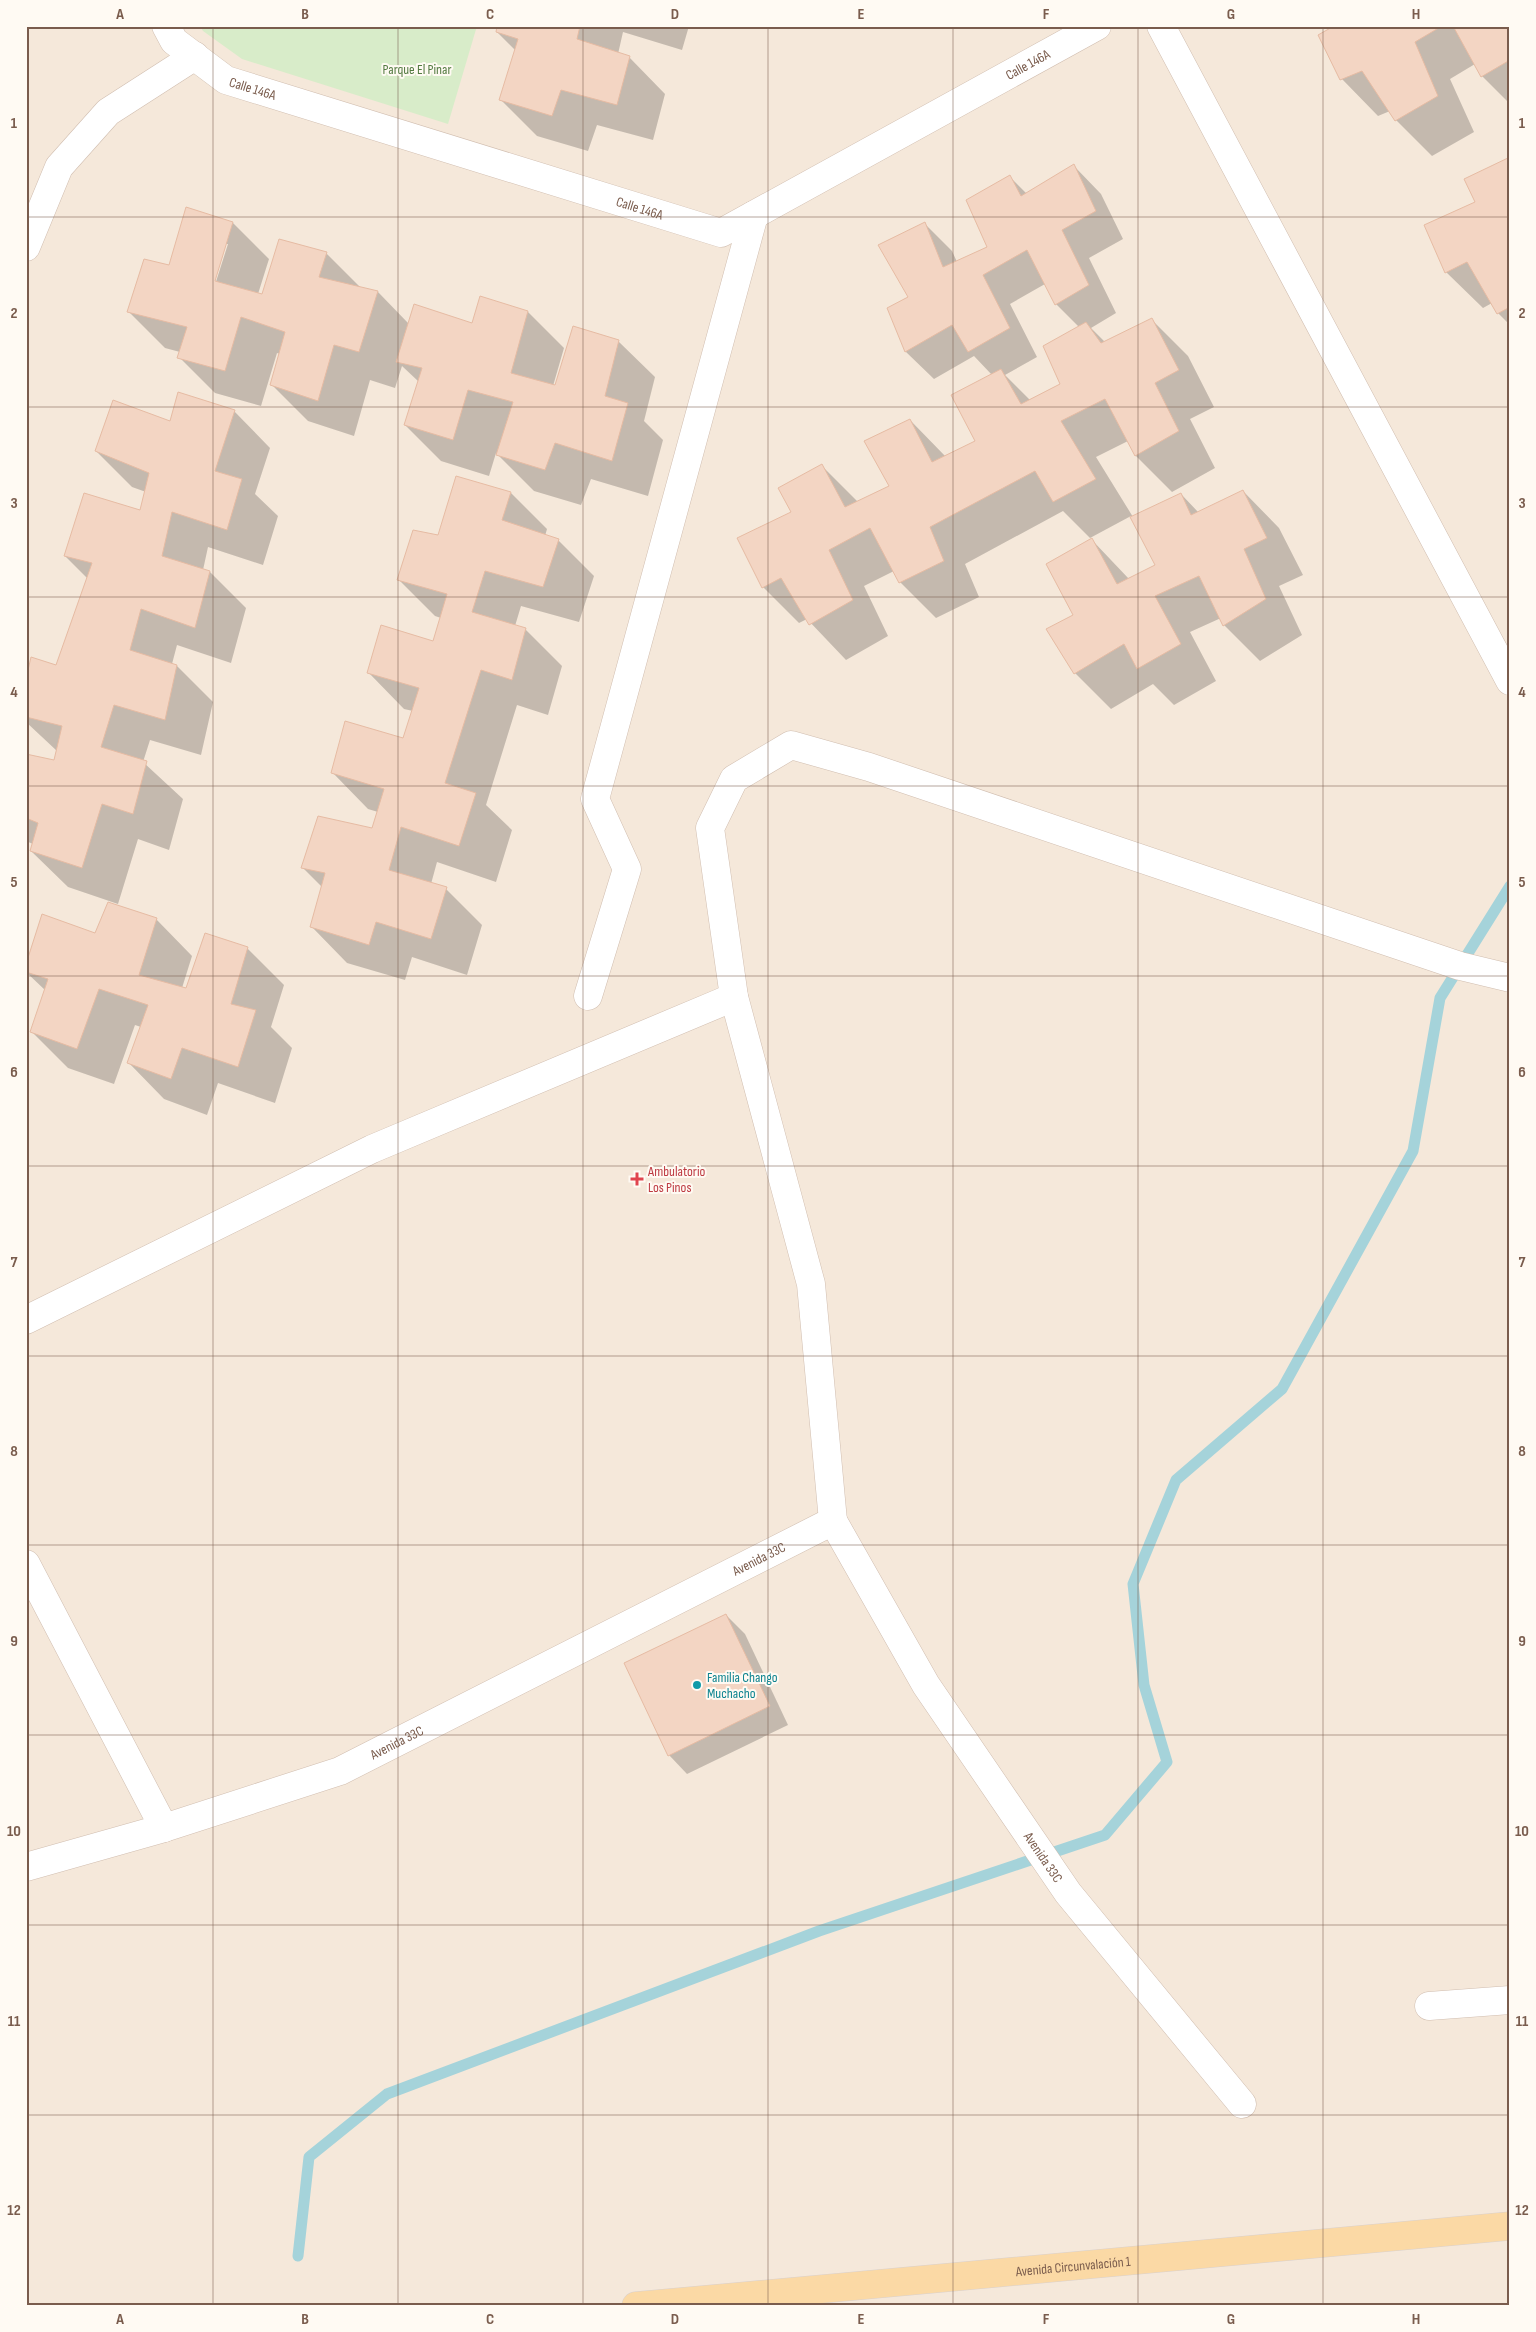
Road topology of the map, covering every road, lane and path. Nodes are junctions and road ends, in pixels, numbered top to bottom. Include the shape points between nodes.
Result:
1 (166, 26) edge
2 (1097, 26) edge
3 (1161, 26) edge
4 (195, 56) junction
5 (754, 215) junction
6 (26, 247) edge
7 (1510, 681) edge
8 (1510, 978) edge
9 (588, 996) dead end
10 (734, 997) junction
11 (26, 1320) edge
12 (833, 1522) junction
13 (26, 1564) edge
14 (164, 1828) junction
15 (26, 1867) edge
16 (1510, 2000) edge
17 (1429, 2006) dead end
18 (1242, 2104) dead end
19 (1510, 2226) edge
20 (636, 2306) edge

1 - 4 street, Calle 146A via 174,41
2 - 5 street, Calle 146A
3 - 7 street
4 - 5 street, Calle 146A via 226,80 721,233
4 - 6 street via 108,112 59,167
5 - 9 street via 595,799 627,869
8 - 10 street via 1460,966 869,767 791,745 734,779 710,828
10 - 11 street via 372,1149
10 - 12 street via 811,1284
12 - 14 street, Avenida 33C via 340,1771
12 - 18 street, Avenida 33C via 926,1685 1068,1893
13 - 14 street
14 - 15 street, Avenida 33C
16 - 17 street
19 - 20 main road, Avenida Circunvalación 1

